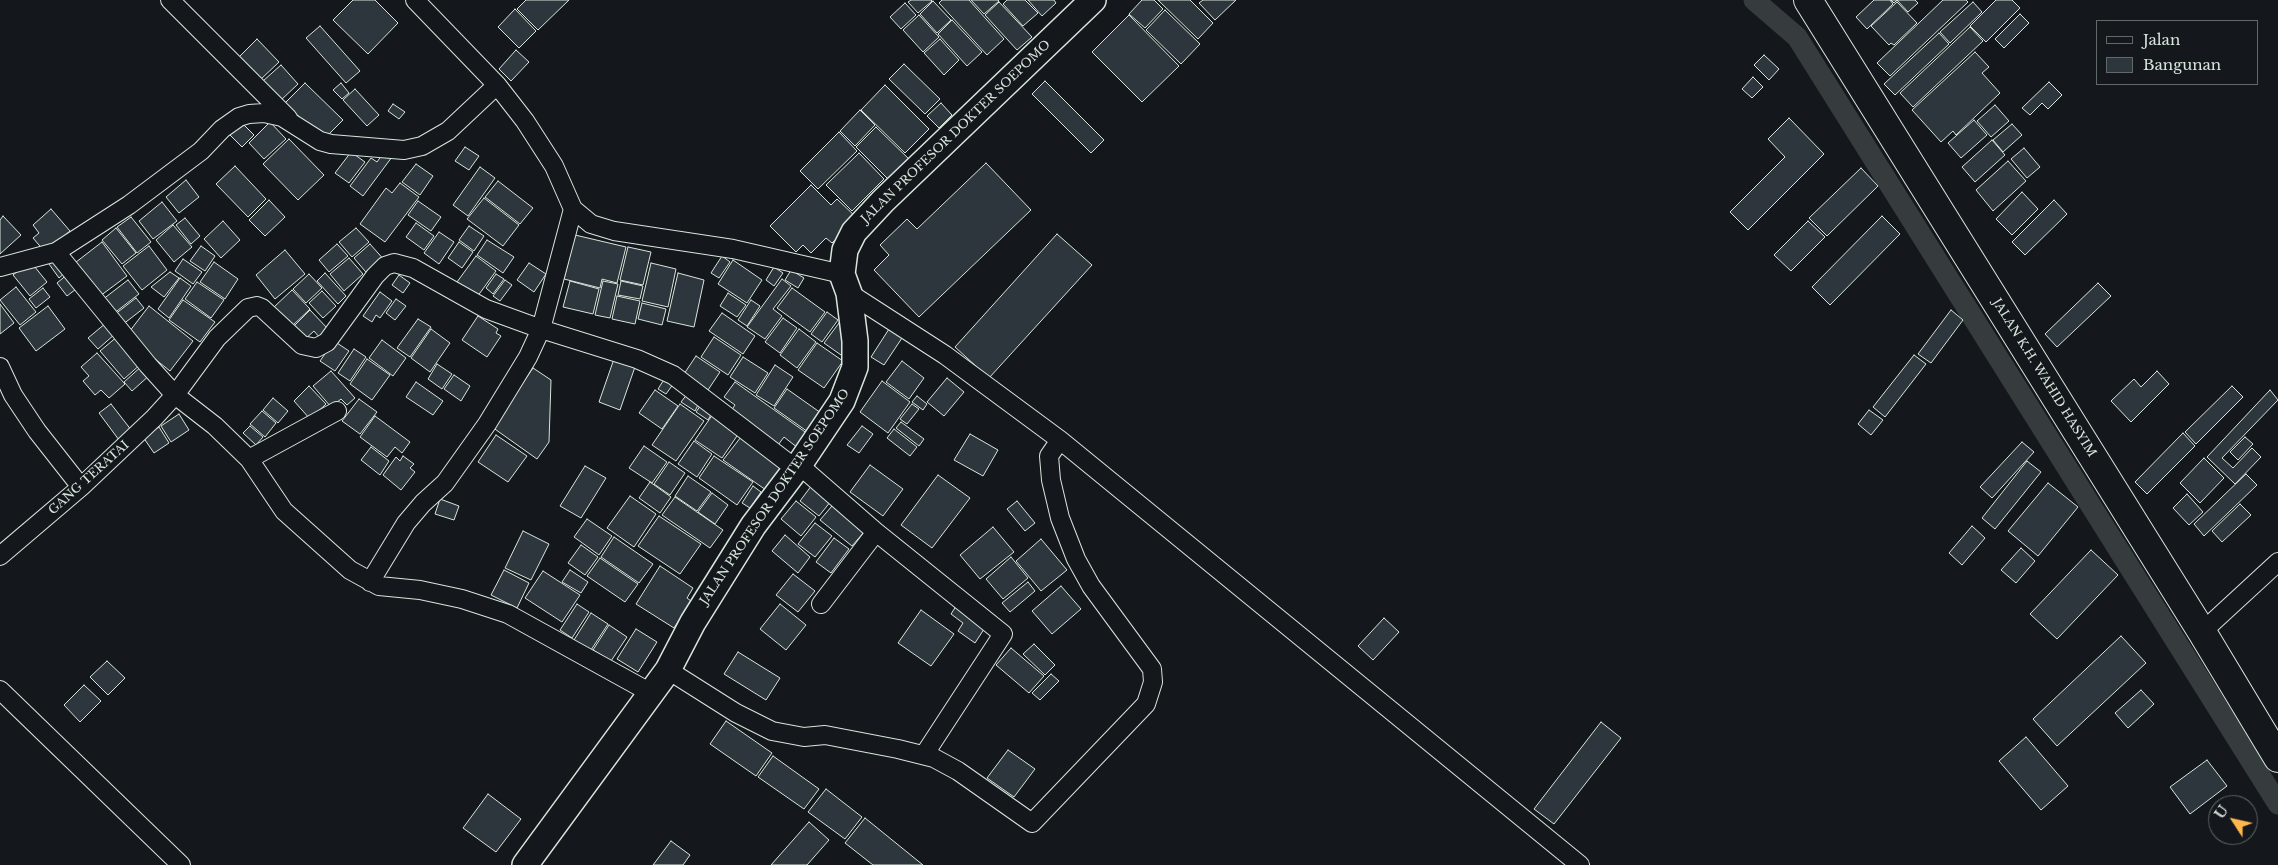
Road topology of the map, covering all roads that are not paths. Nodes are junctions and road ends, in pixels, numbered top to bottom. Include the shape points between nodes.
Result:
1 (170, 0) edge
2 (415, 0) edge
3 (1808, 0) edge
4 (1081, 4) edge
5 (497, 85) junction
6 (292, 122) junction
7 (573, 209) junction
8 (56, 252) junction
9 (0, 267) edge
10 (846, 284) junction
11 (541, 329) junction
12 (0, 366) edge
13 (175, 395) junction
14 (337, 411) dead end
15 (1060, 440) junction
16 (249, 459) junction
17 (797, 467) junction
18 (81, 487) junction
19 (876, 532) junction
20 (0, 556) edge
21 (2278, 562) edge
22 (370, 582) junction
23 (820, 604) dead end
24 (2202, 632) junction
25 (668, 670) junction
26 (0, 690) edge
27 (651, 693) junction
28 (924, 756) junction
29 (2278, 758) edge
30 (181, 865) edge
31 (525, 865) edge
32 (1580, 865) edge

1 - 6 street
2 - 5 street
3 - 24 main road, JALAN K.H. WAHID HASYIM
4 - 10 main road, JALAN PROFESOR DOKTER SOEPOMO via 864,220 848,242 843,262
5 - 6 street via 448,131 422,146 404,150 331,144
5 - 7 street via 554,166
6 - 8 street via 264,113 239,117 201,151 129,206
7 - 10 street via 591,224 614,232 733,249
7 - 11 street
8 - 9 street
8 - 13 street
10 - 15 street
10 - 17 main road, JALAN PROFESOR DOKTER SOEPOMO via 856,341 855,368 842,401
11 - 13 street, GANG TERATAI via 486,309 413,268 399,263 390,264 375,276 327,342 316,348 302,345 262,308 248,308 217,338
11 - 17 street, GANG TERATAI via 637,359 673,375
11 - 22 street via 528,357 487,424 445,483 406,523
12 - 18 street via 12,395
13 - 16 street
13 - 18 street, GANG TERATAI
14 - 16 street
15 - 28 street via 1050,456 1051,480 1060,518 1091,586 1152,670 1150,695 1146,704 1032,823 958,771
15 - 32 street
16 - 22 street via 284,511 334,558
17 - 19 street, GANG TERATAI
17 - 25 main road, JALAN PROFESOR DOKTER SOEPOMO via 721,575
18 - 20 street, GANG TERATAI
19 - 23 street
19 - 28 street, GANG TERATAI via 1003,634
21 - 24 street
22 - 27 street via 462,599 508,614
24 - 29 main road, JALAN K.H. WAHID HASYIM
25 - 27 main road, JALAN PROFESOR DOKTER SOEPOMO
25 - 28 street via 736,713 772,731 804,737 825,735
26 - 30 street
27 - 31 main road, JALAN PROFESOR DOKTER SOEPOMO

